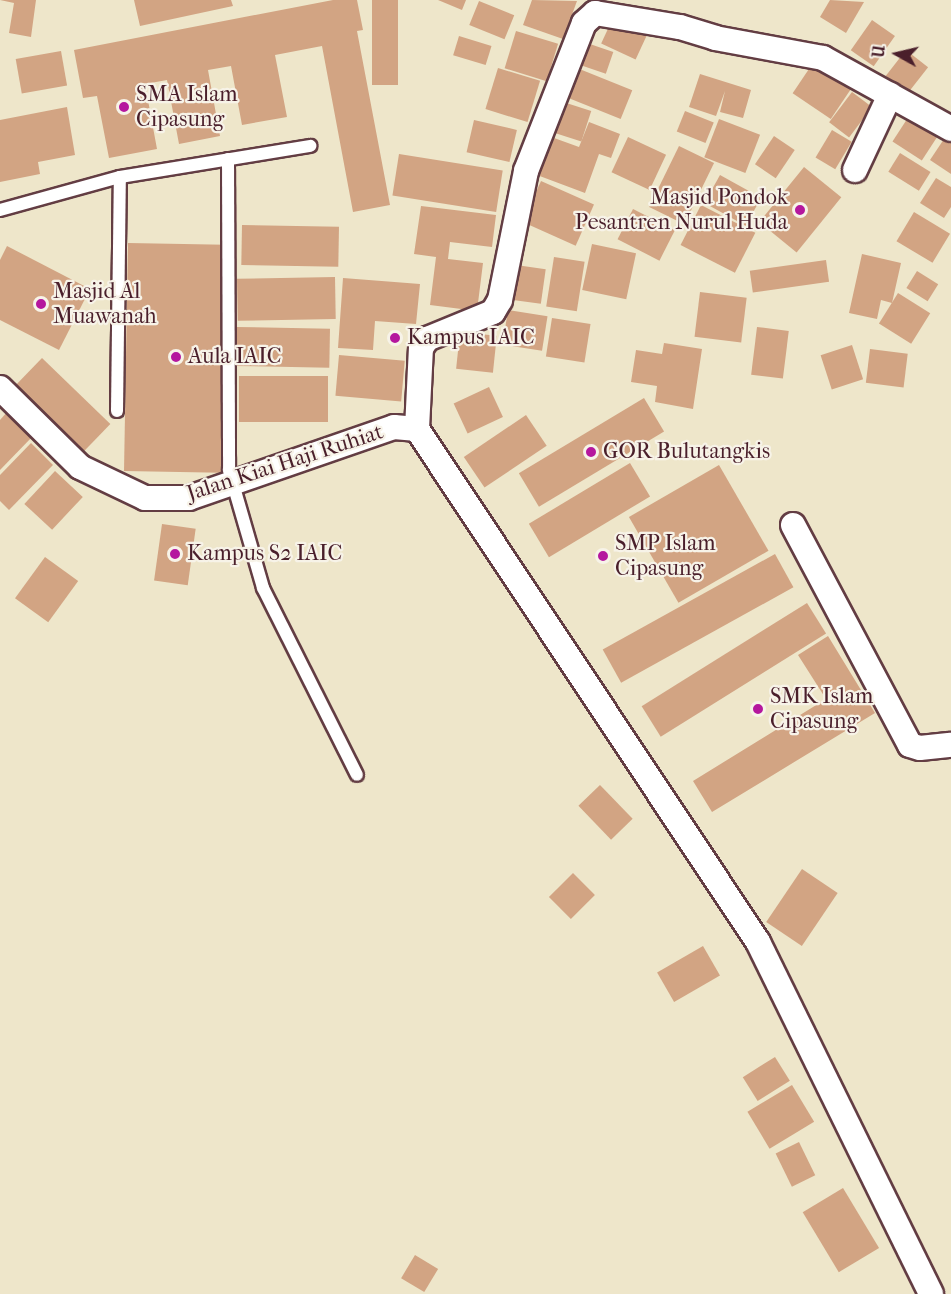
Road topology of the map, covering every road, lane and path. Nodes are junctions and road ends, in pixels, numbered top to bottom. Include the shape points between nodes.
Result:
1 (890, 95) junction
2 (951, 129) edge
3 (310, 146) dead end
4 (228, 159) junction
5 (855, 170) dead end
6 (120, 177) junction
7 (0, 210) edge
8 (0, 388) edge
9 (117, 411) dead end
10 (405, 428) junction
11 (233, 482) junction
12 (793, 525) dead end
13 (951, 745) edge
14 (357, 776) dead end
15 (951, 1292) edge
16 (931, 1294) edge
17 (947, 1294) edge

1 - 2 street
1 - 5 street
1 - 10 street via 823,58 595,13 584,23 526,171 500,300 493,312 427,339 421,348
3 - 4 lane
4 - 6 lane
4 - 11 lane via 227,427
6 - 7 lane
6 - 9 lane
8 - 11 street, Jalan Kiai Haji Ruhiat via 80,466 121,489 145,498 189,498
10 - 11 street, Jalan Kiai Haji Ruhiat
10 - 16 street via 758,942
11 - 14 lane via 263,588
12 - 13 street via 910,745
15 - 17 street

